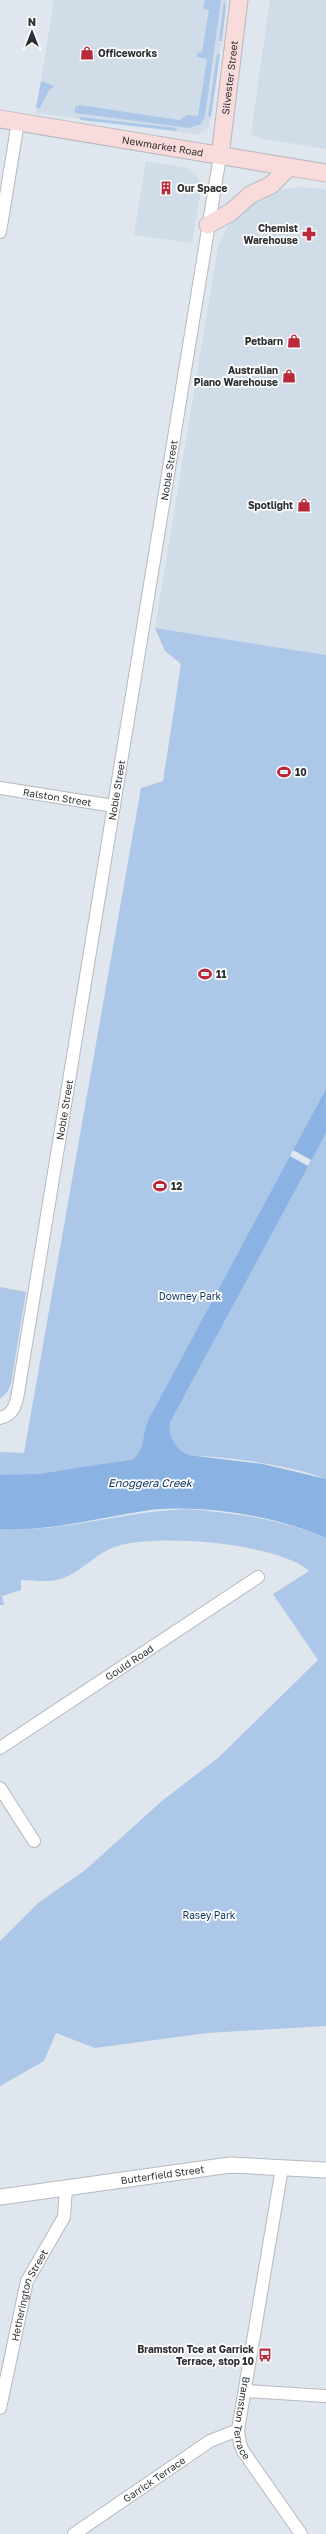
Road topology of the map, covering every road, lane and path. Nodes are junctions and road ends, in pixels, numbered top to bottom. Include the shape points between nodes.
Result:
1 (239, 0) edge
2 (0, 119) edge
3 (18, 122) junction
4 (220, 156) junction
5 (289, 167) junction
6 (326, 173) edge
7 (208, 225) junction
8 (0, 232) edge
9 (0, 788) edge
10 (114, 806) junction
11 (1, 1418) edge
12 (258, 1577) dead end
13 (0, 1748) edge
14 (0, 1788) edge
15 (34, 1841) dead end
16 (282, 2168) junction
17 (326, 2170) edge
18 (66, 2188) junction
19 (0, 2197) edge
20 (246, 2391) junction
21 (326, 2396) edge
22 (0, 2408) edge
23 (238, 2430) junction
24 (74, 2534) edge
25 (302, 2534) edge

1 - 4 main road, Silvester Street
2 - 3 main road, Newmarket Road
3 - 4 main road, Newmarket Road
3 - 8 street
4 - 5 main road, Newmarket Road
4 - 7 street, Noble Street
5 - 6 main road, Newmarket Road
5 - 7 main road via 271,185 250,195 231,212
7 - 10 street, Noble Street
9 - 10 street, Ralston Street
10 - 11 street, Noble Street via 16,1406
12 - 13 street, Gould Road
14 - 15 street
16 - 17 street, Butterfield Street
16 - 18 street, Butterfield Street via 214,2167
16 - 20 street, Bramston Terrace
18 - 19 street, Butterfield Street
18 - 22 street, Hetherington Street via 64,2217 28,2281
20 - 21 street
20 - 23 street, Bramston Terrace
23 - 24 street, Garrick Terrace via 210,2441
23 - 25 street, Bramston Terrace via 243,2450

